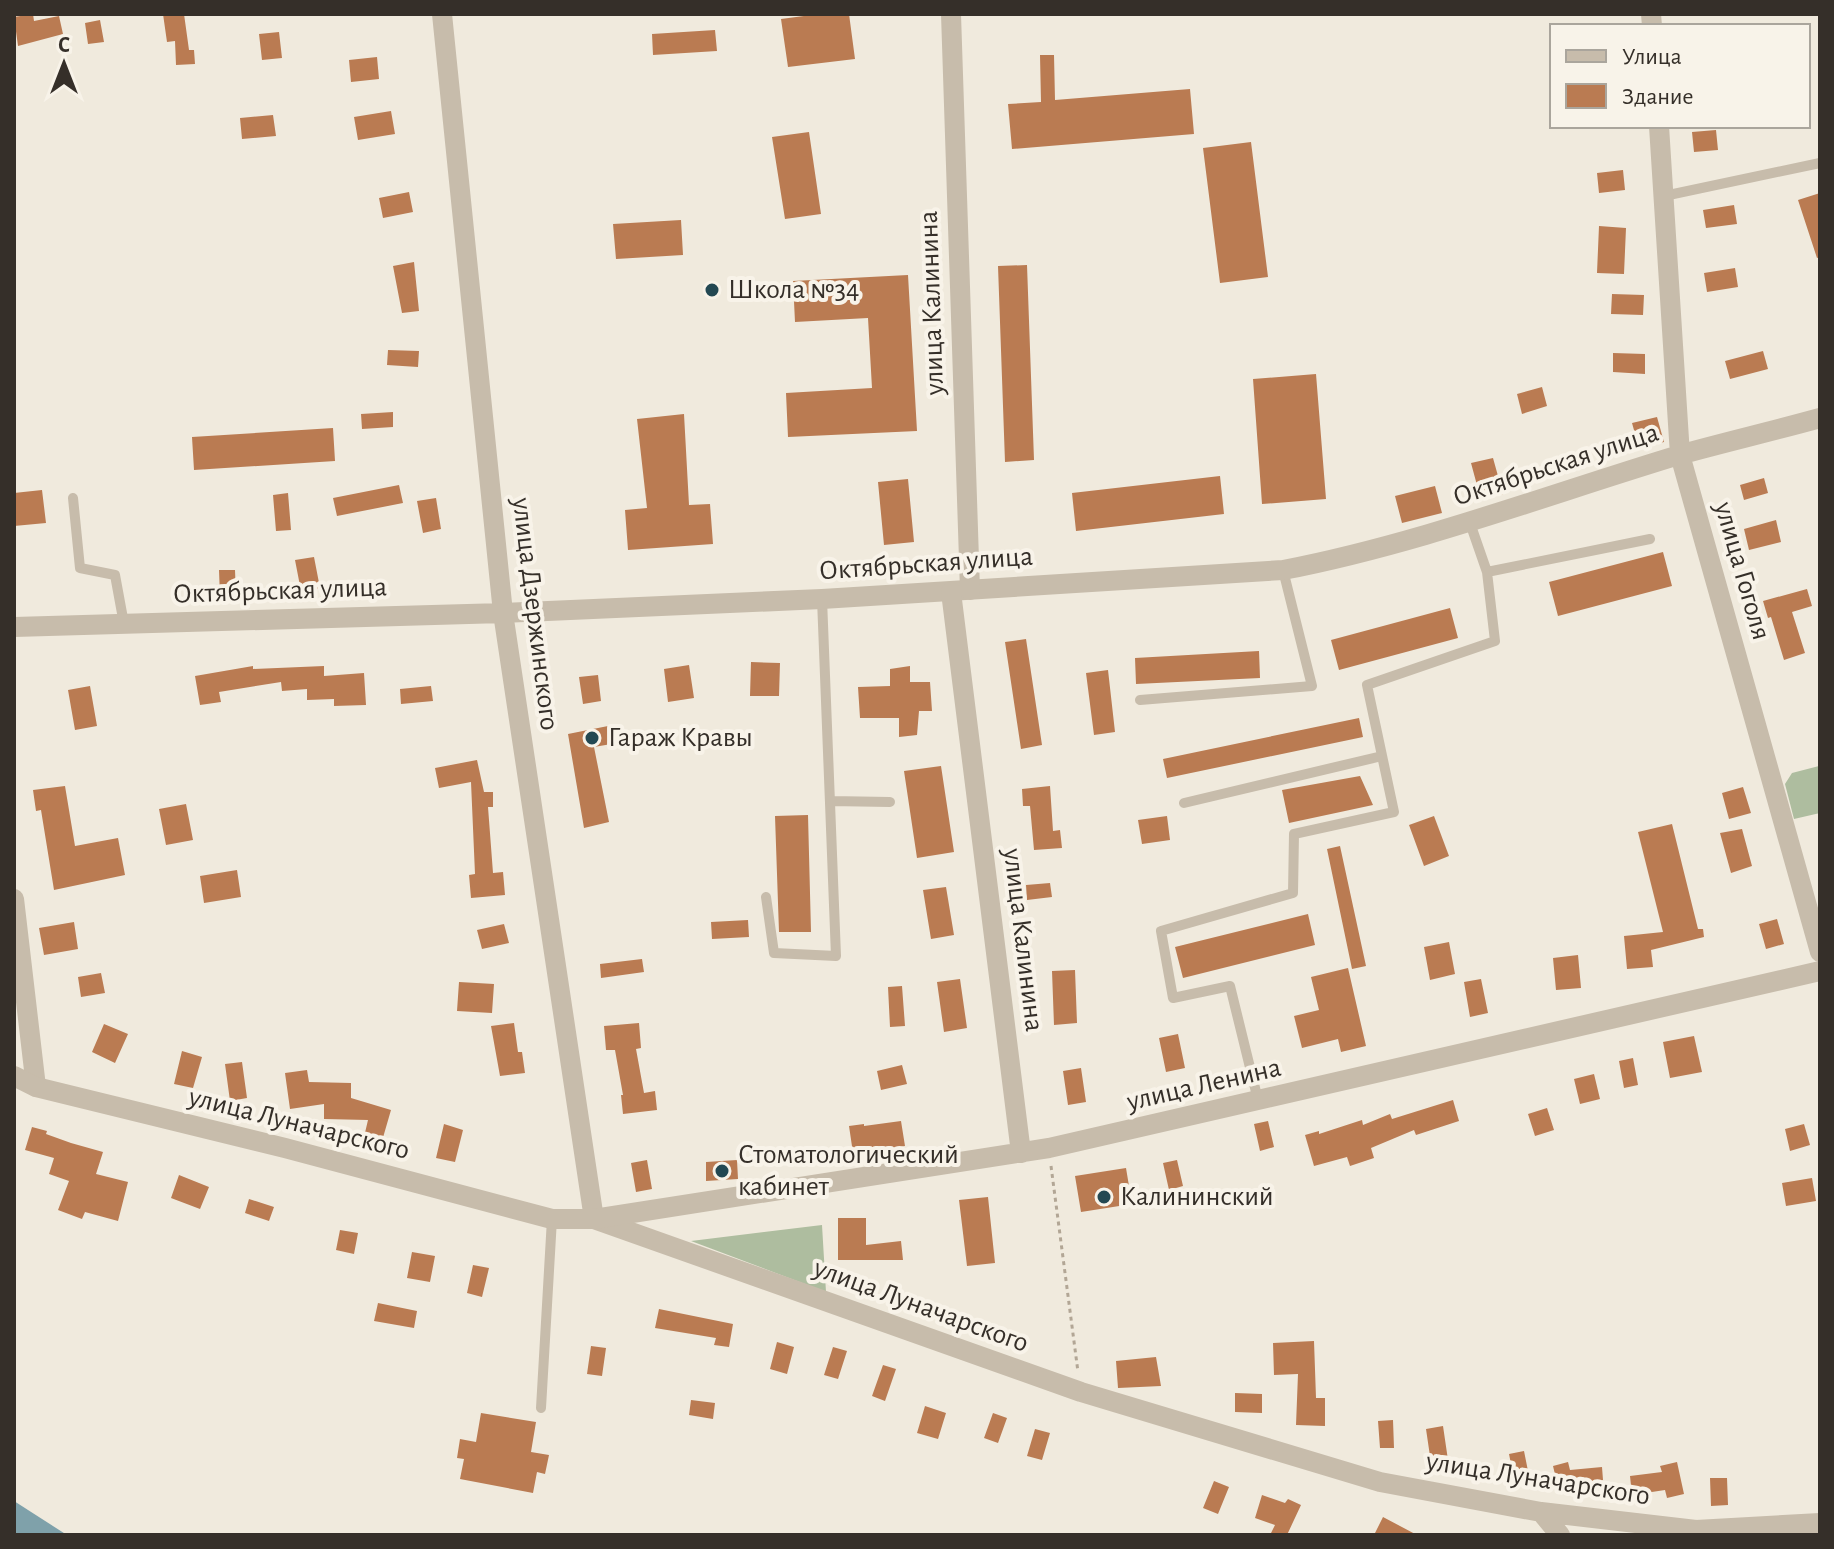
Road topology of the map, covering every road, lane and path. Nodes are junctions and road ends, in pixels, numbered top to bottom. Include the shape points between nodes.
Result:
1 (442, 14) edge
2 (951, 14) edge
3 (1659, 128) edge
4 (1820, 163) edge
5 (1664, 196) junction
6 (1820, 418) edge
7 (1680, 455) junction
8 (73, 498) dead end
9 (1470, 523) junction
10 (1650, 539) dead end
11 (1283, 570) junction
12 (1487, 572) junction
13 (960, 591) junction
14 (822, 599) junction
15 (503, 613) junction
16 (124, 624) junction
17 (14, 627) edge
18 (1140, 700) dead end
19 (1382, 756) junction
20 (830, 801) junction
21 (890, 802) dead end
22 (1184, 803) dead end
23 (766, 897) dead end
24 (14, 899) edge
25 (1820, 952) edge
26 (1820, 971) edge
27 (14, 1076) edge
28 (36, 1087) junction
29 (1259, 1102) junction
30 (1049, 1148) junction
31 (1021, 1153) junction
32 (552, 1219) junction
33 (594, 1219) junction
34 (1081, 1392) junction
35 (541, 1408) dead end
36 (1541, 1512) junction
37 (1820, 1523) edge
38 (1695, 1532) edge
39 (1560, 1535) edge

1 - 15 street, улица Дзержинского
2 - 13 street, улица Калинина
3 - 5 street, улица Гоголя
4 - 5 lane
5 - 7 street, улица Гоголя
6 - 7 street, Октябрьская улица
7 - 9 street, Октябрьская улица
7 - 25 street, улица Гоголя
8 - 16 lane via 80,568 115,575
9 - 11 street, Октябрьская улица
9 - 12 lane
10 - 12 lane
11 - 13 street, Октябрьская улица
11 - 18 lane via 1312,686
12 - 19 lane via 1495,641 1367,685
13 - 14 street, Октябрьская улица
13 - 31 street, улица Калинина
14 - 15 street, Октябрьская улица
14 - 20 lane
15 - 16 street, Октябрьская улица
15 - 33 street, улица Дзержинского
16 - 17 street, Октябрьская улица
19 - 22 lane
19 - 29 lane via 1394,812 1294,834 1293,893 1161,931 1173,998 1230,986
20 - 21 lane
20 - 23 lane via 836,956 774,953
24 - 28 street
26 - 29 street, улица Ленина
27 - 28 street, улица Луначарского
28 - 32 street, улица Луначарского
29 - 30 street, улица Ленина
30 - 31 street, улица Ленина
30 - 34 path
31 - 33 street, улица Ленина
32 - 33 street, улица Луначарского
32 - 35 lane
33 - 34 street, улица Луначарского
34 - 36 street, улица Луначарского via 1380,1482
36 - 38 street, улица Луначарского
36 - 39 street
37 - 38 street, улица Луначарского

